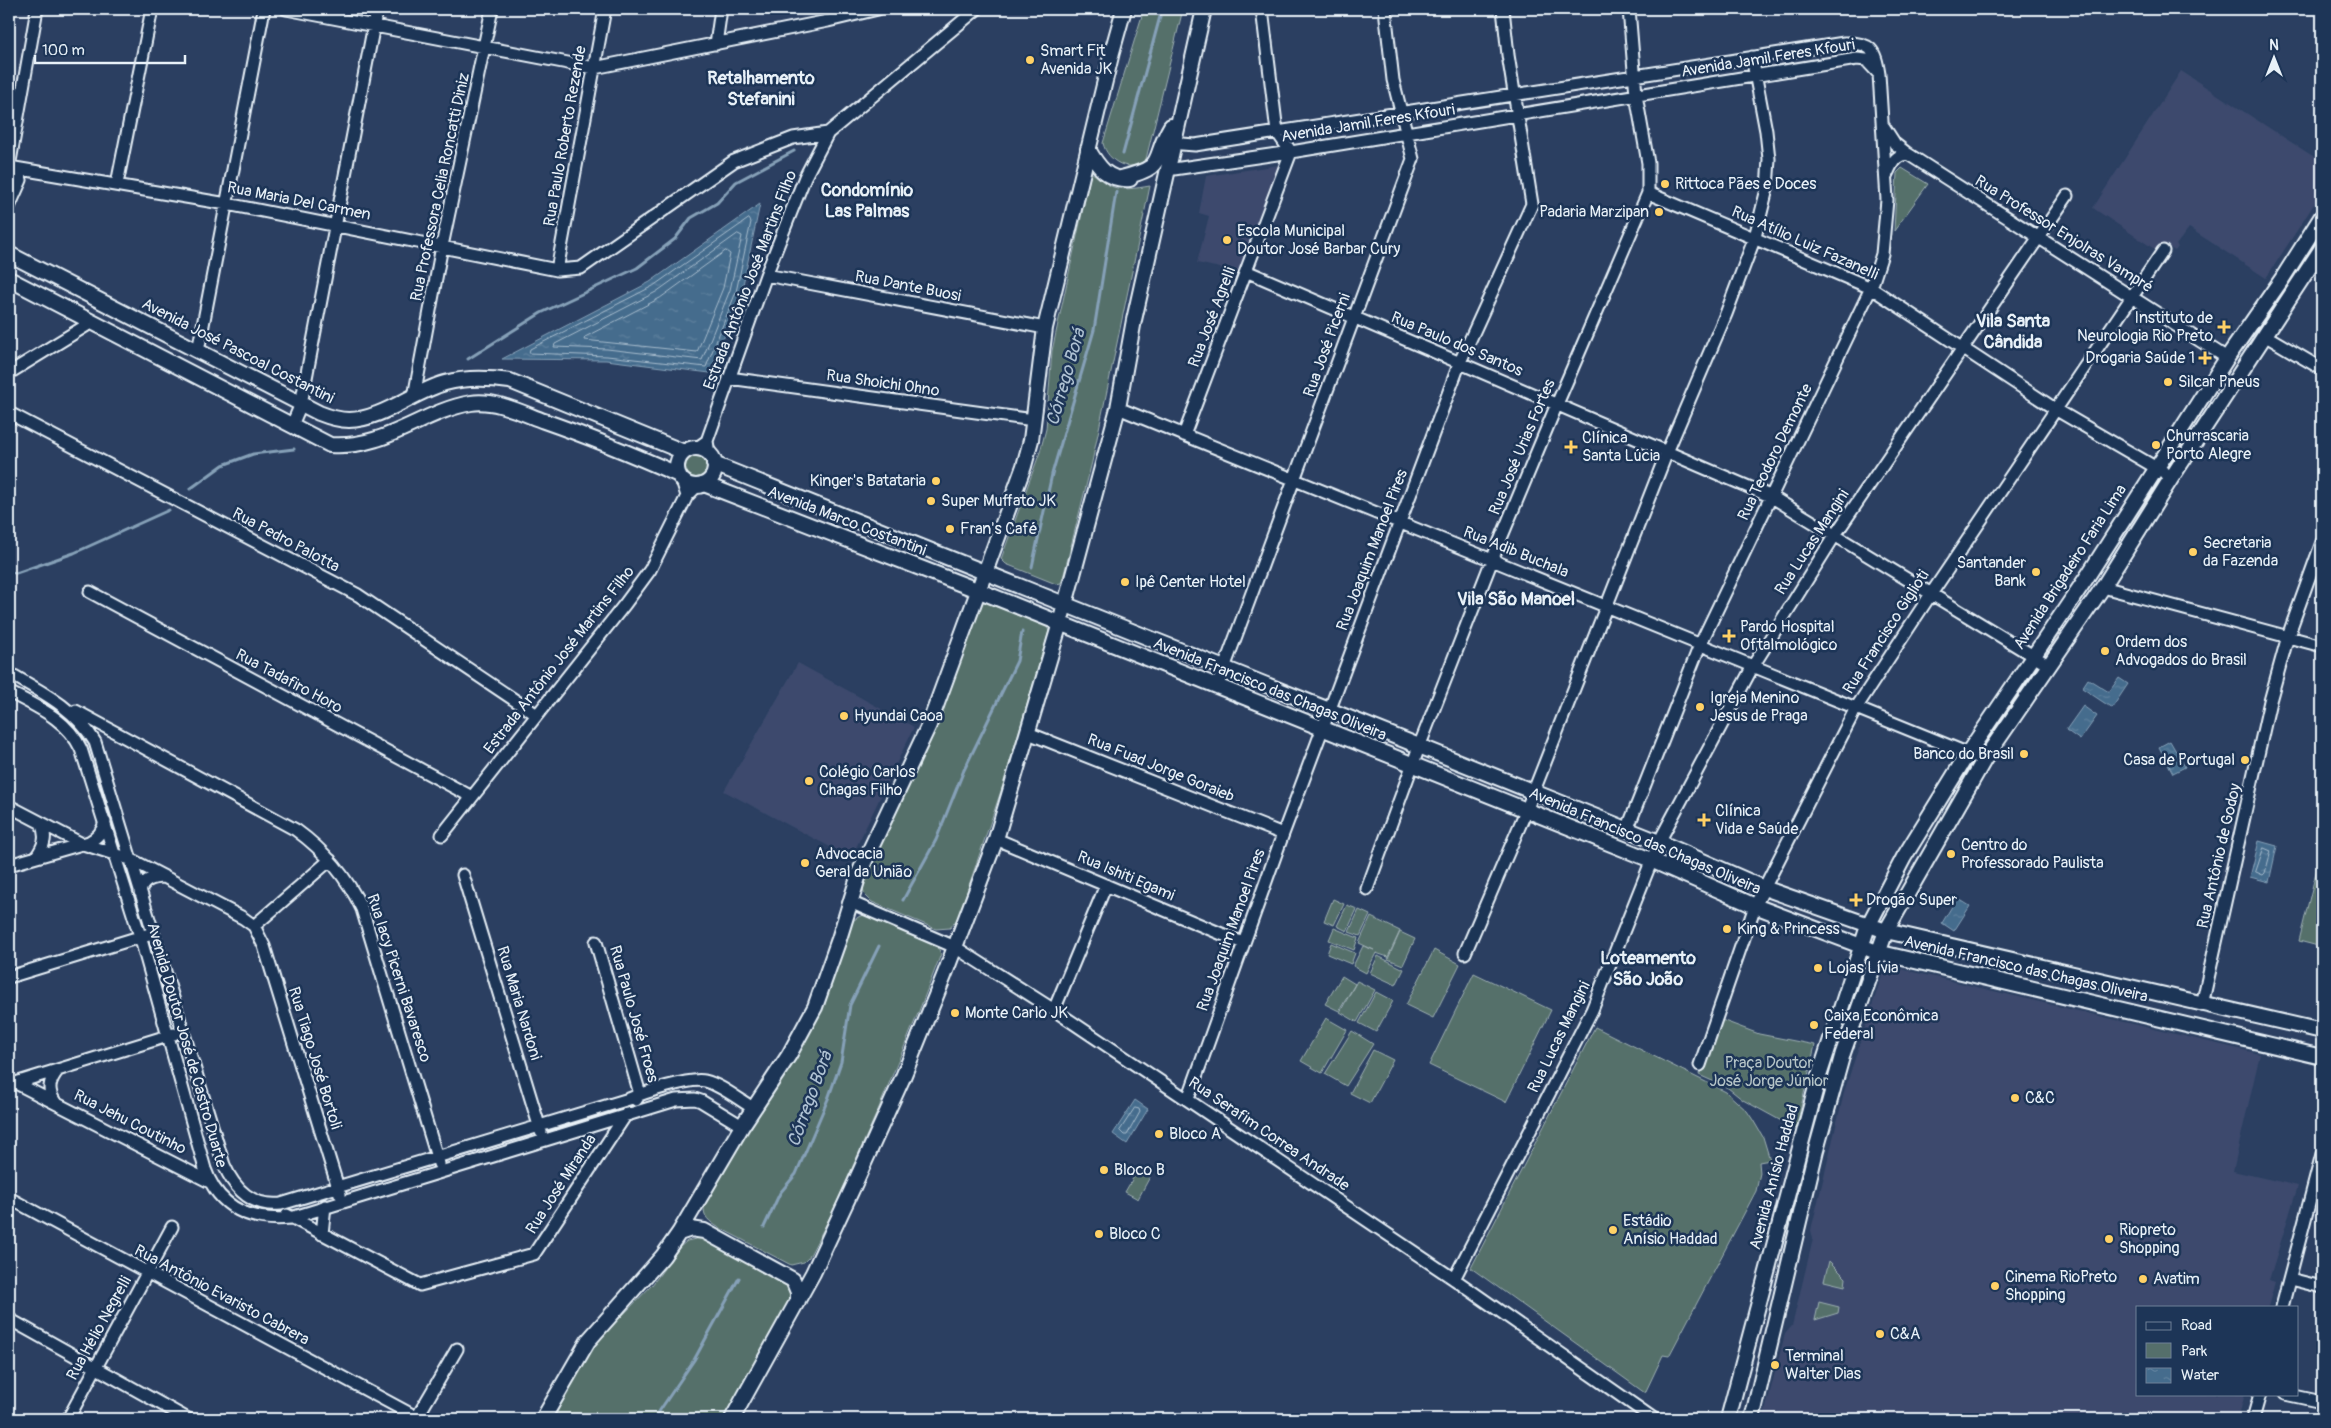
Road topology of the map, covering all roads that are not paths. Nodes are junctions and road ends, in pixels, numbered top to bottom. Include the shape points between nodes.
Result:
1 (37, 9) edge
2 (152, 9) edge
3 (264, 9) edge
4 (286, 9) edge
5 (377, 9) edge
6 (492, 9) edge
7 (605, 9) edge
8 (721, 9) edge
9 (830, 9) edge
10 (878, 9) edge
11 (1124, 9) edge
12 (1204, 9) edge
13 (1262, 9) edge
14 (1385, 9) edge
15 (1503, 9) edge
16 (1629, 9) edge
17 (971, 11) edge
18 (828, 21) junction
19 (374, 26) junction
20 (716, 44) junction
21 (485, 47) junction
22 (1752, 57) junction
23 (594, 68) junction
24 (1879, 74) junction
25 (1755, 75) junction
26 (1634, 76) junction
27 (1516, 94) junction
28 (1636, 95) junction
29 (1182, 107) junction
30 (1400, 113) junction
31 (1519, 114) junction
32 (1883, 126) junction
33 (1277, 132) junction
34 (828, 133) junction
35 (1406, 133) junction
36 (1174, 140) junction
37 (1088, 149) junction
38 (1291, 152) junction
39 (1908, 154) junction
40 (9, 167) edge
41 (1167, 170) junction
42 (1886, 176) junction
43 (1121, 178) junction
44 (117, 184) junction
45 (1648, 193) junction
46 (2068, 196) dead end
47 (227, 204) junction
48 (9, 207) edge
49 (2322, 216) edge
50 (335, 224) junction
51 (1754, 237) junction
52 (2039, 238) junction
53 (442, 246) junction
54 (2322, 248) edge
55 (2163, 251) dead end
56 (9, 254) edge
57 (557, 270) junction
58 (1246, 270) junction
59 (766, 276) junction
60 (9, 279) edge
61 (1871, 288) junction
62 (2131, 296) junction
63 (1354, 317) junction
64 (92, 322) junction
65 (1045, 328) junction
66 (2266, 336) junction
67 (1963, 349) junction
68 (198, 351) junction
69 (2227, 358) junction
70 (1460, 362) junction
71 (2244, 368) junction
72 (2322, 369) edge
73 (420, 371) junction
74 (9, 373) edge
75 (729, 378) junction
76 (435, 387) junction
77 (414, 397) junction
78 (301, 404) junction
79 (1557, 404) junction
80 (1118, 408) junction
81 (2056, 409) junction
82 (9, 413) edge
83 (1034, 420) junction
84 (292, 425) junction
85 (1184, 435) junction
86 (702, 452) junction
87 (1667, 452) junction
88 (2156, 467) junction
89 (2172, 477) junction
90 (680, 478) junction
91 (1294, 480) junction
92 (696, 489) junction
93 (1772, 497) junction
94 (1399, 522) junction
95 (1835, 535) junction
96 (2322, 542) edge
97 (952, 559) junction
98 (1492, 560) junction
99 (983, 572) junction
100 (945, 577) junction
101 (2087, 577) junction
102 (2103, 587) junction
103 (977, 590) junction
104 (90, 592) dead end
105 (1931, 594) junction
106 (1065, 604) junction
107 (1606, 606) junction
108 (1060, 624) junction
109 (2288, 636) junction
110 (1700, 645) junction
111 (2322, 646) edge
112 (2032, 656) junction
113 (2048, 665) junction
114 (1753, 666) junction
115 (1224, 668) junction
116 (9, 674) edge
117 (1217, 687) junction
118 (9, 692) edge
119 (61, 703) junction
120 (1856, 708) junction
121 (1330, 710) junction
122 (538, 715) junction
123 (98, 724) junction
124 (84, 726) junction
125 (1323, 729) junction
126 (1028, 733) junction
127 (74, 734) junction
128 (118, 734) junction
129 (1419, 747) junction
130 (99, 752) junction
131 (1968, 754) junction
132 (1984, 760) junction
133 (1414, 765) junction
134 (1533, 792) junction
135 (472, 798) junction
136 (9, 806) edge
137 (1526, 811) junction
138 (105, 822) junction
139 (40, 823) junction
140 (1628, 830) junction
141 (1283, 834) junction
142 (442, 835) dead end
143 (996, 839) junction
144 (1660, 842) junction
145 (80, 843) junction
146 (115, 854) junction
147 (36, 857) junction
148 (130, 859) junction
149 (330, 860) junction
150 (1651, 860) junction
151 (9, 865) edge
152 (463, 875) dead end
153 (164, 876) junction
154 (1106, 885) junction
155 (1764, 888) junction
156 (1367, 889) dead end
157 (140, 892) junction
158 (850, 902) junction
159 (1755, 906) junction
160 (254, 926) junction
161 (1868, 926) junction
162 (153, 932) junction
163 (1886, 932) junction
164 (140, 936) junction
165 (596, 942) dead end
166 (1243, 943) junction
167 (1861, 946) junction
168 (955, 947) junction
169 (1967, 950) junction
170 (1877, 952) junction
171 (1465, 953) dead end
172 (1962, 972) junction
173 (9, 977) edge
174 (2106, 982) junction
175 (2098, 1004) junction
176 (2202, 1005) junction
177 (1054, 1010) junction
178 (2259, 1018) junction
179 (2197, 1028) junction
180 (2322, 1031) edge
181 (184, 1032) junction
182 (169, 1036) junction
183 (2253, 1041) junction
184 (2322, 1057) edge
185 (1700, 1065) dead end
186 (58, 1070) junction
187 (694, 1080) junction
188 (12, 1084) edge
189 (640, 1094) junction
190 (695, 1099) junction
191 (1188, 1099) junction
192 (55, 1102) junction
193 (753, 1108) junction
194 (625, 1116) junction
195 (540, 1126) junction
196 (742, 1126) junction
197 (544, 1141) junction
198 (1799, 1146) junction
199 (1816, 1150) junction
200 (2322, 1154) edge
201 (437, 1157) junction
202 (224, 1165) junction
203 (205, 1169) junction
204 (442, 1170) junction
205 (190, 1171) junction
206 (2320, 1174) edge
207 (210, 1182) junction
208 (338, 1187) junction
209 (9, 1198) edge
210 (342, 1200) junction
211 (269, 1204) junction
212 (325, 1206) junction
213 (695, 1207) junction
214 (291, 1218) junction
215 (172, 1226) dead end
216 (704, 1231) junction
217 (679, 1233) junction
218 (322, 1234) junction
219 (147, 1273) junction
220 (813, 1273) junction
221 (1454, 1279) junction
222 (2290, 1279) junction
223 (793, 1280) junction
224 (2322, 1287) edge
225 (798, 1300) junction
226 (2282, 1306) edge
227 (9, 1319) edge
228 (457, 1349) dead end
229 (96, 1366) junction
230 (2259, 1396) edge
231 (2294, 1396) edge
232 (2322, 1402) edge
233 (68, 1419) edge
234 (188, 1419) edge
235 (418, 1419) edge
236 (543, 1419) edge
237 (732, 1419) edge
238 (1654, 1419) edge
239 (1728, 1419) edge
240 (1752, 1419) edge
241 (2253, 1419) edge

1 - 40 street
2 - 44 street
3 - 47 street
4 - 19 street
5 - 19 street
6 - 21 street, Rua Professora Celia Roncatti Diniz
7 - 23 street, Rua Paulo Roberto Rezende
8 - 20 street
9 - 18 street
10 - 18 street
11 - 37 main road
12 - 29 main road
13 - 33 street
14 - 30 street, Rua José Picerni via 1392,80
15 - 27 street, Rua Joaquim Manoel Pires
16 - 26 street, Rua José Urias Fortes
17 - 34 street
18 - 20 street
19 - 21 street
19 - 50 street
20 - 23 street
21 - 23 street
21 - 53 street, Rua Professora Celia Roncatti Diniz
22 - 24 street, Avenida Jamil Feres Kfouri via 1855,42 1872,50
22 - 25 street
22 - 26 street, Avenida Jamil Feres Kfouri
23 - 57 street, Rua Paulo Roberto Rezende
24 - 25 street, Avenida Jamil Feres Kfouri via 1866,60 1857,59
24 - 32 street, Rua Teodoro Demonte
25 - 28 street, Avenida Jamil Feres Kfouri
25 - 51 street via 1769,159 1767,189
26 - 27 street, Avenida Jamil Feres Kfouri
26 - 28 street, Rua José Urias Fortes
27 - 30 street, Avenida Jamil Feres Kfouri
27 - 31 street, Rua Joaquim Manoel Pires
28 - 31 street, Avenida Jamil Feres Kfouri
28 - 45 street, Rua José Urias Fortes via 1648,163
29 - 36 main road
29 - 43 main road via 1153,166 1146,172
30 - 33 street, Avenida Jamil Feres Kfouri
30 - 35 street, Rua José Picerni
31 - 35 street, Avenida Jamil Feres Kfouri
31 - 70 street, Rua Joaquim Manoel Pires via 1532,204
32 - 39 street, Rua Professor Enjolras Vampré via 1894,144
32 - 42 street, Rua Teodoro Demonte
33 - 36 street, Avenida Jamil Feres Kfouri via 1195,145
33 - 38 street
34 - 57 street, Rua Maria Del Carmen via 793,138 734,161 581,268
34 - 59 street, Estrada Antônio José Martins Filho via 805,177
35 - 38 street, Avenida Jamil Feres Kfouri
35 - 63 street, Rua José Picerni via 1413,159
36 - 41 main road
37 - 43 main road via 1099,169
37 - 65 main road
38 - 41 street, Avenida Jamil Feres Kfouri
38 - 58 street, Rua José Agrelli
39 - 42 street via 1894,160
39 - 52 street, Rua Professor Enjolras Vampré
40 - 44 street, Rua Maria Del Carmen
40 - 48 street via 20,180
41 - 43 main road via 1145,177
41 - 80 main road
42 - 61 street, Rua Teodoro Demonte via 1882,254
44 - 47 street, Rua Maria Del Carmen
45 - 51 street, Rua Atílio Luiz Fazanelli
45 - 79 street, Rua José Urias Fortes
46 - 52 street, Rua Lucas Mangini
47 - 50 street, Rua Maria Del Carmen
47 - 68 street
49 - 69 main road, Avenida Brigadeiro Faria Lima
50 - 53 street, Rua Maria Del Carmen
50 - 78 street
51 - 61 street, Rua Atílio Luiz Fazanelli
51 - 87 street via 1726,314
52 - 62 street, Rua Professor Enjolras Vampré
52 - 67 street, Rua Lucas Mangini
53 - 57 street, Rua Maria Del Carmen
53 - 73 street, Rua Professora Celia Roncatti Diniz
54 - 66 main road
55 - 62 street, Rua Francisco Giglioti
56 - 68 main road, Avenida José Pascoal Costantini
58 - 63 street, Rua Paulo dos Santos
58 - 85 street, Rua José Agrelli
59 - 65 street, Rua Dante Buosi
59 - 75 street, Estrada Antônio José Martins Filho
60 - 64 main road
61 - 67 street, Rua Atílio Luiz Fazanelli
61 - 93 street, Rua Teodoro Demonte
62 - 69 street, Rua Professor Enjolras Vampré
62 - 81 street, Rua Francisco Giglioti
63 - 70 street, Rua Paulo dos Santos
63 - 91 street, Rua José Picerni
64 - 74 street
64 - 84 main road
65 - 83 main road
66 - 71 main road
66 - 72 street
67 - 81 street, Rua Atílio Luiz Fazanelli
67 - 95 street, Rua Lucas Mangini
68 - 78 main road, Avenida José Pascoal Costantini
69 - 71 main road
69 - 88 main road, Avenida Brigadeiro Faria Lima
70 - 79 street, Rua Paulo dos Santos
70 - 94 street, Rua Joaquim Manoel Pires
71 - 89 main road
73 - 76 street via 424,379
73 - 77 street, Rua Professora Celia Roncatti Diniz
75 - 83 street, Rua Shoichi Ohno
75 - 86 street, Estrada Antônio José Martins Filho
76 - 77 main road, Avenida José Pascoal Costantini
76 - 86 main road, Avenida José Pascoal Costantini via 467,379 510,381
77 - 78 main road, Avenida José Pascoal Costantini via 372,415 350,420 334,418
78 - 84 street
79 - 87 street, Rua Paulo dos Santos
79 - 98 street, Rua José Urias Fortes
80 - 85 street, Rua Adib Buchala
80 - 106 main road
81 - 88 street, Rua Atílio Luiz Fazanelli
81 - 105 street, Rua Francisco Giglioti
82 - 122 street, Rua Pedro Palotta via 358,595
83 - 99 main road via 1024,466
84 - 90 main road via 330,445 350,446 386,436 453,408 472,403 492,404 590,437
85 - 91 street, Rua Adib Buchala
86 - 90 main road via 677,463
86 - 92 main road via 713,476
86 - 97 main road, Avenida Marco Costantini
87 - 93 street, Rua Paulo dos Santos
87 - 107 street
88 - 89 street, Rua Atílio Luiz Fazanelli
88 - 101 main road, Avenida Brigadeiro Faria Lima
89 - 102 main road
90 - 92 main road, Avenida Marco Costantini
91 - 94 street, Rua Adib Buchala
91 - 115 street, Rua José Picerni
92 - 100 main road, Avenida Marco Costantini
92 - 122 street, Estrada Antônio José Martins Filho via 650,570
93 - 95 street, Rua Paulo dos Santos
93 - 110 street, Rua Teodoro Demonte
94 - 98 street, Rua Adib Buchala
94 - 121 street, Rua Joaquim Manoel Pires
95 - 105 street, Rua Paulo dos Santos
95 - 114 street, Rua Lucas Mangini
96 - 109 street, Rua Antônio de Godoy
97 - 99 main road, Avenida Marco Costantini
97 - 100 main road
98 - 107 street, Rua Adib Buchala
98 - 129 street, Rua José Urias Fortes
99 - 103 main road
99 - 106 main road, Avenida Francisco das Chagas Oliveira
100 - 103 main road, Avenida Marco Costantini
101 - 102 main road
101 - 112 main road, Avenida Brigadeiro Faria Lima
102 - 109 street
102 - 113 main road
103 - 108 main road, Avenida Francisco das Chagas Oliveira
103 - 158 main road via 929,725 860,871
104 - 135 street, Rua Tadafiro Horo
105 - 112 street, Rua Paulo dos Santos
105 - 120 street, Rua Francisco Giglioti
106 - 108 main road
106 - 115 main road, Avenida Francisco das Chagas Oliveira
107 - 110 street, Rua Adib Buchala
107 - 134 street
108 - 117 main road, Avenida Francisco das Chagas Oliveira
108 - 126 main road
109 - 111 street
109 - 176 street, Rua Antônio de Godoy via 2270,700
110 - 114 street, Rua Adib Buchala
110 - 140 street, Rua Teodoro Demonte
112 - 113 street, Rua Paulo dos Santos
112 - 131 main road, Avenida Brigadeiro Faria Lima
113 - 132 main road
114 - 120 street, Rua Adib Buchala
114 - 144 street, Rua Lucas Mangini
115 - 117 street, Rua José Picerni
115 - 121 main road, Avenida Francisco das Chagas Oliveira
116 - 119 street, Avenida Doutor José de Castro Duarte
117 - 125 main road, Avenida Francisco das Chagas Oliveira
118 - 127 street, Avenida Doutor José de Castro Duarte via 53,716
119 - 123 street, Rua Iacy Picerni Bavaresco
119 - 124 street, Avenida Doutor José de Castro Duarte
120 - 131 street, Rua Adib Buchala
120 - 155 street, Rua Francisco Giglioti
121 - 125 street, Rua Joaquim Manoel Pires
121 - 129 main road, Avenida Francisco das Chagas Oliveira
122 - 135 street, Estrada Antônio José Martins Filho
123 - 124 street
123 - 128 street, Rua Iacy Picerni Bavaresco
124 - 127 street
124 - 130 street, Avenida Doutor José de Castro Duarte
125 - 133 main road, Avenida Francisco das Chagas Oliveira
125 - 141 street, Rua Joaquim Manoel Pires
126 - 141 street, Rua Fuad Jorge Goraieb
126 - 143 main road
127 - 138 street, Avenida Doutor José de Castro Duarte
128 - 130 street via 104,741
128 - 149 street, Rua Iacy Picerni Bavaresco via 296,830
129 - 133 street, Rua José Urias Fortes
129 - 134 main road, Avenida Francisco das Chagas Oliveira
130 - 148 street, Avenida Doutor José de Castro Duarte
131 - 132 street, Rua Adib Buchala
131 - 161 main road, Avenida Brigadeiro Faria Lima via 1904,857
132 - 163 main road
133 - 137 main road, Avenida Francisco das Chagas Oliveira
133 - 156 street, Rua José Urias Fortes
134 - 137 street
134 - 140 main road, Avenida Francisco das Chagas Oliveira
135 - 142 street, Estrada Antônio José Martins Filho
136 - 139 street
137 - 150 main road, Avenida Francisco das Chagas Oliveira
137 - 171 street
138 - 145 street via 97,838
138 - 146 street, Avenida Doutor José de Castro Duarte
139 - 145 street
139 - 147 street via 45,841
140 - 144 main road, Avenida Francisco das Chagas Oliveira
141 - 166 street, Rua Joaquim Manoel Pires
143 - 154 street, Rua Ishiti Egami
143 - 168 main road
144 - 150 street, Rua Lucas Mangini
144 - 155 main road, Avenida Francisco das Chagas Oliveira
145 - 146 street
145 - 147 street
146 - 148 street
146 - 164 street, Avenida Doutor José de Castro Duarte
147 - 151 street
148 - 153 street
148 - 157 street, Avenida Doutor José de Castro Duarte
149 - 160 street
149 - 201 street, Rua Iacy Picerni Bavaresco via 343,875 362,909
150 - 159 main road, Avenida Francisco das Chagas Oliveira
150 - 221 street, Rua Lucas Mangini via 1592,1010
152 - 195 street, Rua Maria Nardoni
153 - 157 street via 148,880
153 - 160 street
154 - 166 street, Rua Ishiti Egami
154 - 177 street
155 - 159 street, Rua Francisco Giglioti
155 - 161 main road, Avenida Francisco das Chagas Oliveira
157 - 162 street, Avenida Doutor José de Castro Duarte
158 - 168 street, Rua Serafim Correa Andrade
158 - 193 main road via 815,1007 789,1055
159 - 167 main road, Avenida Francisco das Chagas Oliveira
159 - 185 street, Rua Francisco Giglioti
160 - 208 street, Rua Tiago José Bortoli via 264,946
161 - 163 main road, Avenida Francisco das Chagas Oliveira
161 - 167 main road, Avenida Brigadeiro Faria Lima
162 - 164 street
162 - 181 street, Avenida Doutor José de Castro Duarte
163 - 169 main road, Avenida Francisco das Chagas Oliveira
163 - 170 main road
164 - 173 street
164 - 182 street, Avenida Doutor José de Castro Duarte
165 - 189 street, Rua Paulo José Froes
166 - 191 street, Rua Joaquim Manoel Pires
167 - 170 main road, Avenida Francisco das Chagas Oliveira
167 - 198 main road, Avenida Anísio Haddad
168 - 177 street, Rua Serafim Correa Andrade
168 - 220 main road via 903,1077
169 - 172 main road
169 - 174 main road, Avenida Francisco das Chagas Oliveira
170 - 172 main road, Avenida Francisco das Chagas Oliveira
170 - 199 main road, Avenida Anísio Haddad via 1843,1053
172 - 175 main road, Avenida Francisco das Chagas Oliveira
174 - 175 main road
174 - 176 main road, Avenida Francisco das Chagas Oliveira
175 - 179 main road, Avenida Francisco das Chagas Oliveira
176 - 178 main road, Avenida Francisco das Chagas Oliveira
176 - 179 main road
177 - 191 street, Rua Serafim Correa Andrade
178 - 180 main road, Avenida Francisco das Chagas Oliveira
178 - 183 main road
179 - 183 main road, Avenida Francisco das Chagas Oliveira
181 - 182 street
181 - 202 street, Avenida Doutor José de Castro Duarte
182 - 186 street
182 - 203 street, Avenida Doutor José de Castro Duarte
183 - 184 main road, Avenida Francisco das Chagas Oliveira
186 - 188 street
186 - 192 street, Rua Jehu Coutinho via 49,1086
187 - 189 street
187 - 190 street
187 - 193 street via 710,1083
188 - 192 street, Rua Jehu Coutinho
189 - 194 street, Rua José Miranda
189 - 195 street
190 - 194 street, Avenida Doutor José de Castro Duarte via 676,1100
190 - 196 street
191 - 221 street, Rua Serafim Correa Andrade
192 - 205 street, Rua Jehu Coutinho
193 - 196 main road
194 - 197 street, Avenida Doutor José de Castro Duarte
194 - 218 street, Rua José Miranda via 534,1254 420,1285
195 - 197 street, Rua Maria Nardoni
195 - 201 street
196 - 213 main road
197 - 204 street, Avenida Doutor José de Castro Duarte
198 - 199 main road
198 - 239 main road, Avenida Anísio Haddad
199 - 240 main road, Avenida Anísio Haddad
200 - 206 street
201 - 204 street, Rua Iacy Picerni Bavaresco
201 - 208 street
202 - 203 street, Rua Jehu Coutinho
202 - 211 street, Avenida Doutor José de Castro Duarte via 235,1186 249,1197
203 - 205 street, Rua Jehu Coutinho
203 - 207 street, Avenida Doutor José de Castro Duarte
204 - 210 street, Avenida Doutor José de Castro Duarte
205 - 207 street, Rua Jehu Coutinho
206 - 222 street
207 - 214 street, Avenida Doutor José de Castro Duarte via 226,1202 242,1212 265,1219
208 - 210 street, Rua Tiago José Bortoli
208 - 211 street via 281,1204
209 - 219 street, Rua Antônio Evaristo Cabrera
210 - 212 street, Avenida Doutor José de Castro Duarte
211 - 214 street, Rua José Miranda
212 - 214 street, Avenida Doutor José de Castro Duarte
212 - 218 street
213 - 216 main road via 697,1220
213 - 217 main road
214 - 218 street, Rua José Miranda
215 - 219 street, Rua Hélio Negrelli
216 - 217 main road via 691,1229
216 - 223 main road
217 - 236 main road via 663,1256 588,1341
219 - 229 street, Rua Hélio Negrelli
219 - 235 street, Rua Antônio Evaristo Cabrera
220 - 223 main road
220 - 225 main road
221 - 238 street, Rua Serafim Correa Andrade
222 - 224 street
222 - 226 street
223 - 225 main road
225 - 237 main road
227 - 229 street
228 - 235 street
229 - 233 street, Rua Hélio Negrelli
229 - 234 street
230 - 241 street
231 - 232 street

